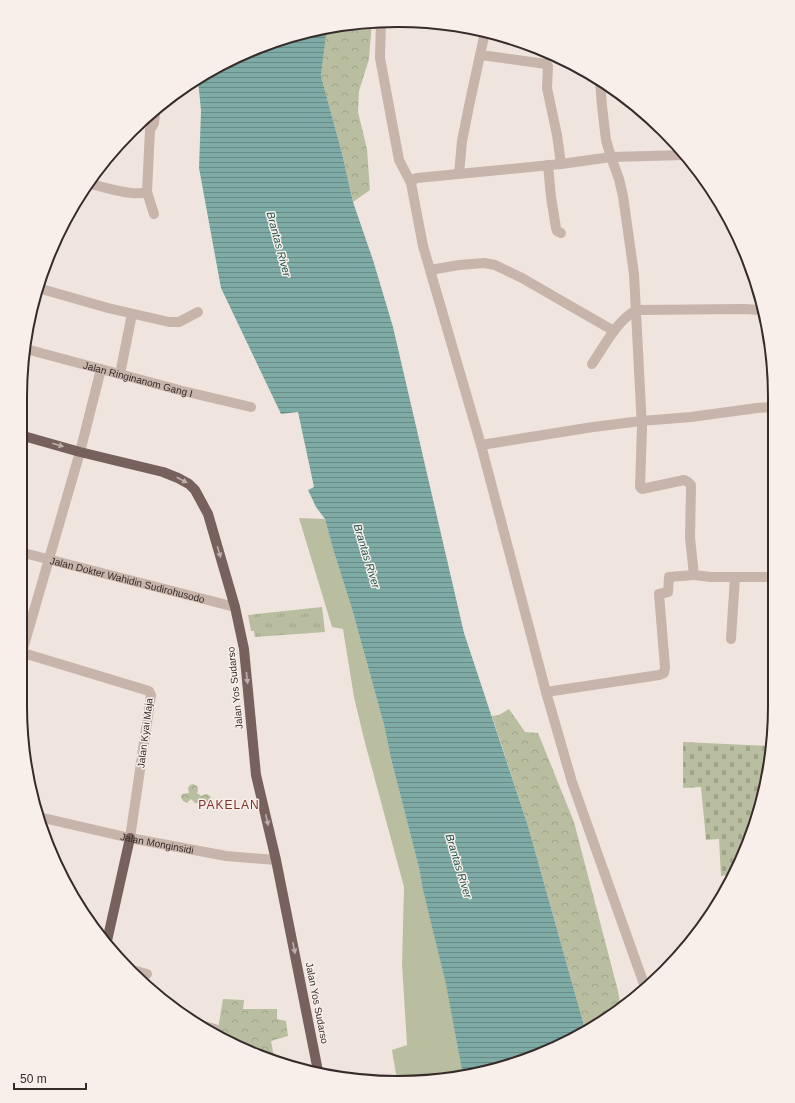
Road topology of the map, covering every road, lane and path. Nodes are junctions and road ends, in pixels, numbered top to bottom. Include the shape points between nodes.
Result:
1 (381, 28) edge
2 (484, 38) edge
3 (481, 55) junction
4 (601, 88) edge
5 (154, 118) edge
6 (678, 155) edge
7 (611, 157) junction
8 (561, 164) junction
9 (548, 165) junction
10 (459, 174) junction
11 (411, 183) junction
12 (94, 185) edge
13 (147, 192) junction
14 (154, 214) dead end
15 (561, 233) dead end
16 (430, 270) junction
17 (44, 290) edge
18 (636, 310) junction
19 (757, 310) edge
20 (198, 312) dead end
21 (132, 314) junction
22 (614, 331) junction
23 (30, 350) edge
24 (592, 364) dead end
25 (102, 369) junction
26 (120, 374) junction
27 (251, 407) dead end
28 (768, 407) edge
29 (641, 421) junction
30 (27, 437) edge
31 (481, 445) junction
32 (80, 452) junction
33 (27, 554) edge
34 (48, 559) junction
35 (694, 575) junction
36 (735, 577) junction
37 (768, 577) edge
38 (235, 607) junction
39 (27, 634) edge
40 (731, 639) dead end
41 (27, 657) edge
42 (546, 692) junction
43 (45, 818) edge
44 (130, 838) junction
45 (276, 860) junction
46 (108, 936) edge
47 (142, 973) edge
48 (147, 974) dead end
49 (643, 983) edge
50 (317, 1067) edge

1 - 11 street via 380,58 399,160
2 - 3 street
3 - 8 street via 548,66 547,88
3 - 10 street via 468,106
4 - 7 street
5 - 13 street via 150,130
6 - 7 street
7 - 8 street
7 - 18 street via 623,196 634,274
8 - 9 street
9 - 10 street
9 - 15 street via 556,228
10 - 11 street via 417,178
11 - 16 street
12 - 13 street via 118,191
13 - 14 street
16 - 22 street via 459,265 495,264
16 - 31 street
17 - 21 street
18 - 19 street
18 - 22 street
18 - 29 street
20 - 21 street via 176,322
21 - 26 street
22 - 24 street
23 - 25 street, Jalan Ringinanom Gang I
25 - 26 street, Jalan Ringinanom Gang I
25 - 32 street
26 - 27 street, Jalan Ringinanom Gang I
28 - 29 street
29 - 31 street
29 - 35 street via 641,489 684,480 691,485 690,538
30 -> 32 main road, Jalan Yos Sudarso
31 - 42 street
32 - 34 street
32 -> 38 main road, Jalan Yos Sudarso via 163,472 195,490 208,514
33 - 34 street, Jalan Dokter Wahidin Sudirohusodo
34 - 38 street, Jalan Dokter Wahidin Sudirohusodo
34 - 39 street
35 - 36 street
35 - 42 street via 669,577 668,592 659,594 664,673
36 - 37 street
36 - 40 street
38 -> 45 main road, Jalan Yos Sudarso via 244,649 256,775
41 - 44 street, Jalan Kyai Maja via 149,691 151,694
42 - 49 street via 572,782
43 - 44 street, Jalan Monginsidi
44 - 45 street, Jalan Monginsidi via 226,856
44 - 46 main road
45 -> 50 main road, Jalan Yos Sudarso
47 - 48 street

